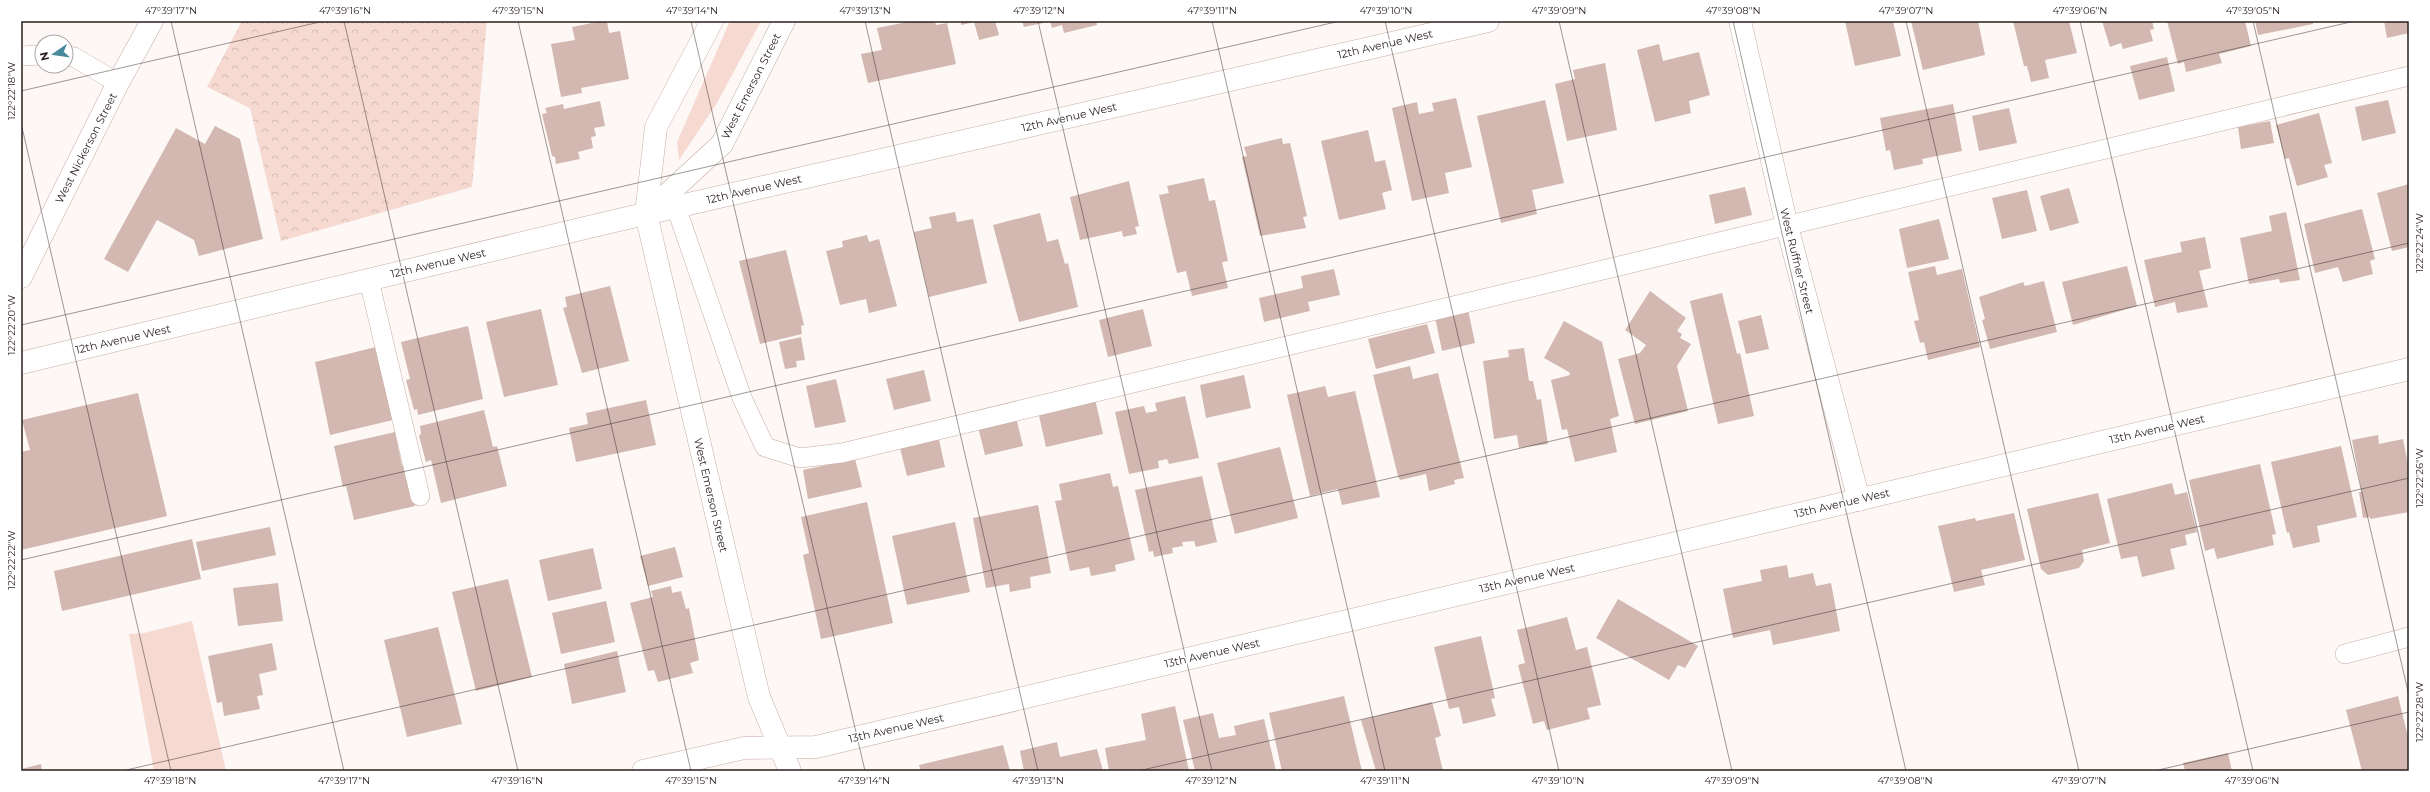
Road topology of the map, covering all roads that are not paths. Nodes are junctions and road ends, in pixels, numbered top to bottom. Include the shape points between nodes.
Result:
1 (152, 21) edge
2 (712, 21) edge
3 (784, 21) edge
4 (1488, 21) edge
5 (1740, 21) edge
6 (34, 55) edge
7 (21, 56) edge
8 (74, 57) edge
9 (2409, 76) edge
10 (118, 84) junction
11 (676, 207) junction
12 (646, 214) junction
13 (1787, 226) junction
14 (21, 277) edge
15 (369, 280) junction
16 (21, 363) edge
17 (2409, 369) edge
18 (420, 496) dead end
19 (1859, 500) junction
20 (2409, 637) edge
21 (2345, 654) dead end
22 (779, 748) junction
23 (643, 771) edge
24 (790, 771) edge

1 - 10 street, West Nickerson Street
2 - 12 street, West Emerson Street via 656,127
3 - 12 street, West Emerson Street via 722,144
4 - 11 street, 12th Avenue West
5 - 13 street, West Ruffner Street
6 - 7 lane
8 - 10 lane
9 - 13 lane
10 - 14 street, West Nickerson Street
11 - 12 street, 12th Avenue West
11 - 13 lane via 742,398 765,447 800,458 842,453
12 - 15 street, 12th Avenue West
12 - 22 street, West Emerson Street via 759,697
13 - 19 street, West Ruffner Street
15 - 16 street, 12th Avenue West
15 - 18 lane
17 - 19 street, 13th Avenue West
19 - 22 street, 13th Avenue West via 816,746
20 - 21 lane
22 - 23 street, 13th Avenue West via 744,748
22 - 24 street, West Emerson Street

